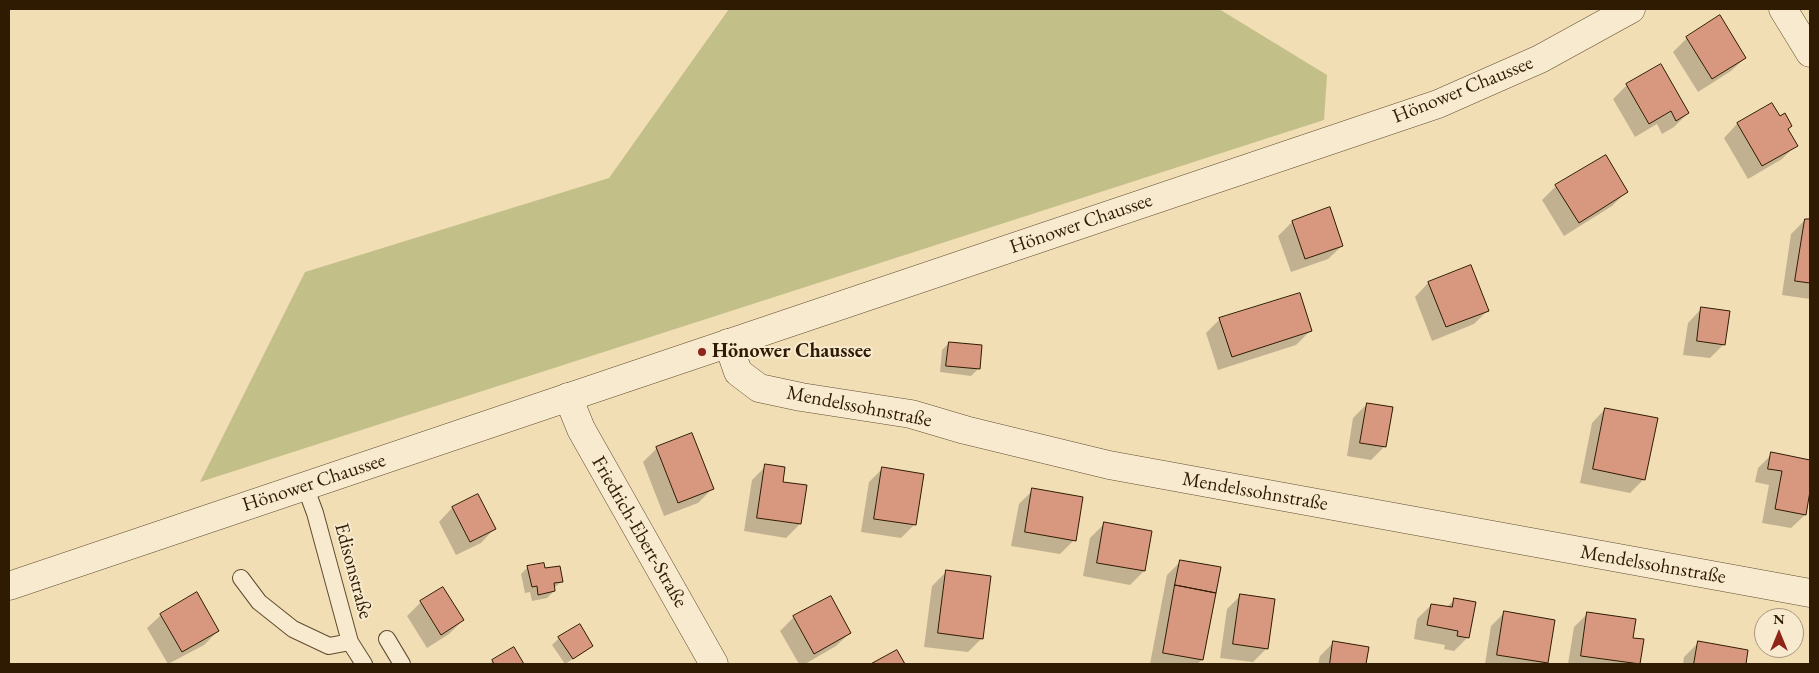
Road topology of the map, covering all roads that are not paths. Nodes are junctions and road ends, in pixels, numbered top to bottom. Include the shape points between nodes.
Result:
1 (1631, 9) edge
2 (1783, 9) edge
3 (1810, 53) edge
4 (728, 343) junction
5 (568, 397) junction
6 (306, 486) junction
7 (241, 578) dead end
8 (9, 586) edge
9 (1810, 593) edge
10 (386, 638) dead end
11 (350, 642) junction
12 (364, 664) edge
13 (402, 664) edge
14 (714, 664) edge

1 - 4 street, Hönower Chaussee via 1540,59 1438,104
2 - 3 street
4 - 5 street, Hönower Chaussee
4 - 9 street, Mendelssohnstraße via 738,372 759,388 911,414 1108,465
5 - 6 street, Hönower Chaussee
5 - 14 street, Friedrich-Ebert-Straße via 581,429
6 - 8 street, Hönower Chaussee
6 - 11 lane, Edisonstraße
7 - 11 lane via 259,602 293,629 329,646
10 - 13 lane
11 - 12 lane, Edisonstraße

